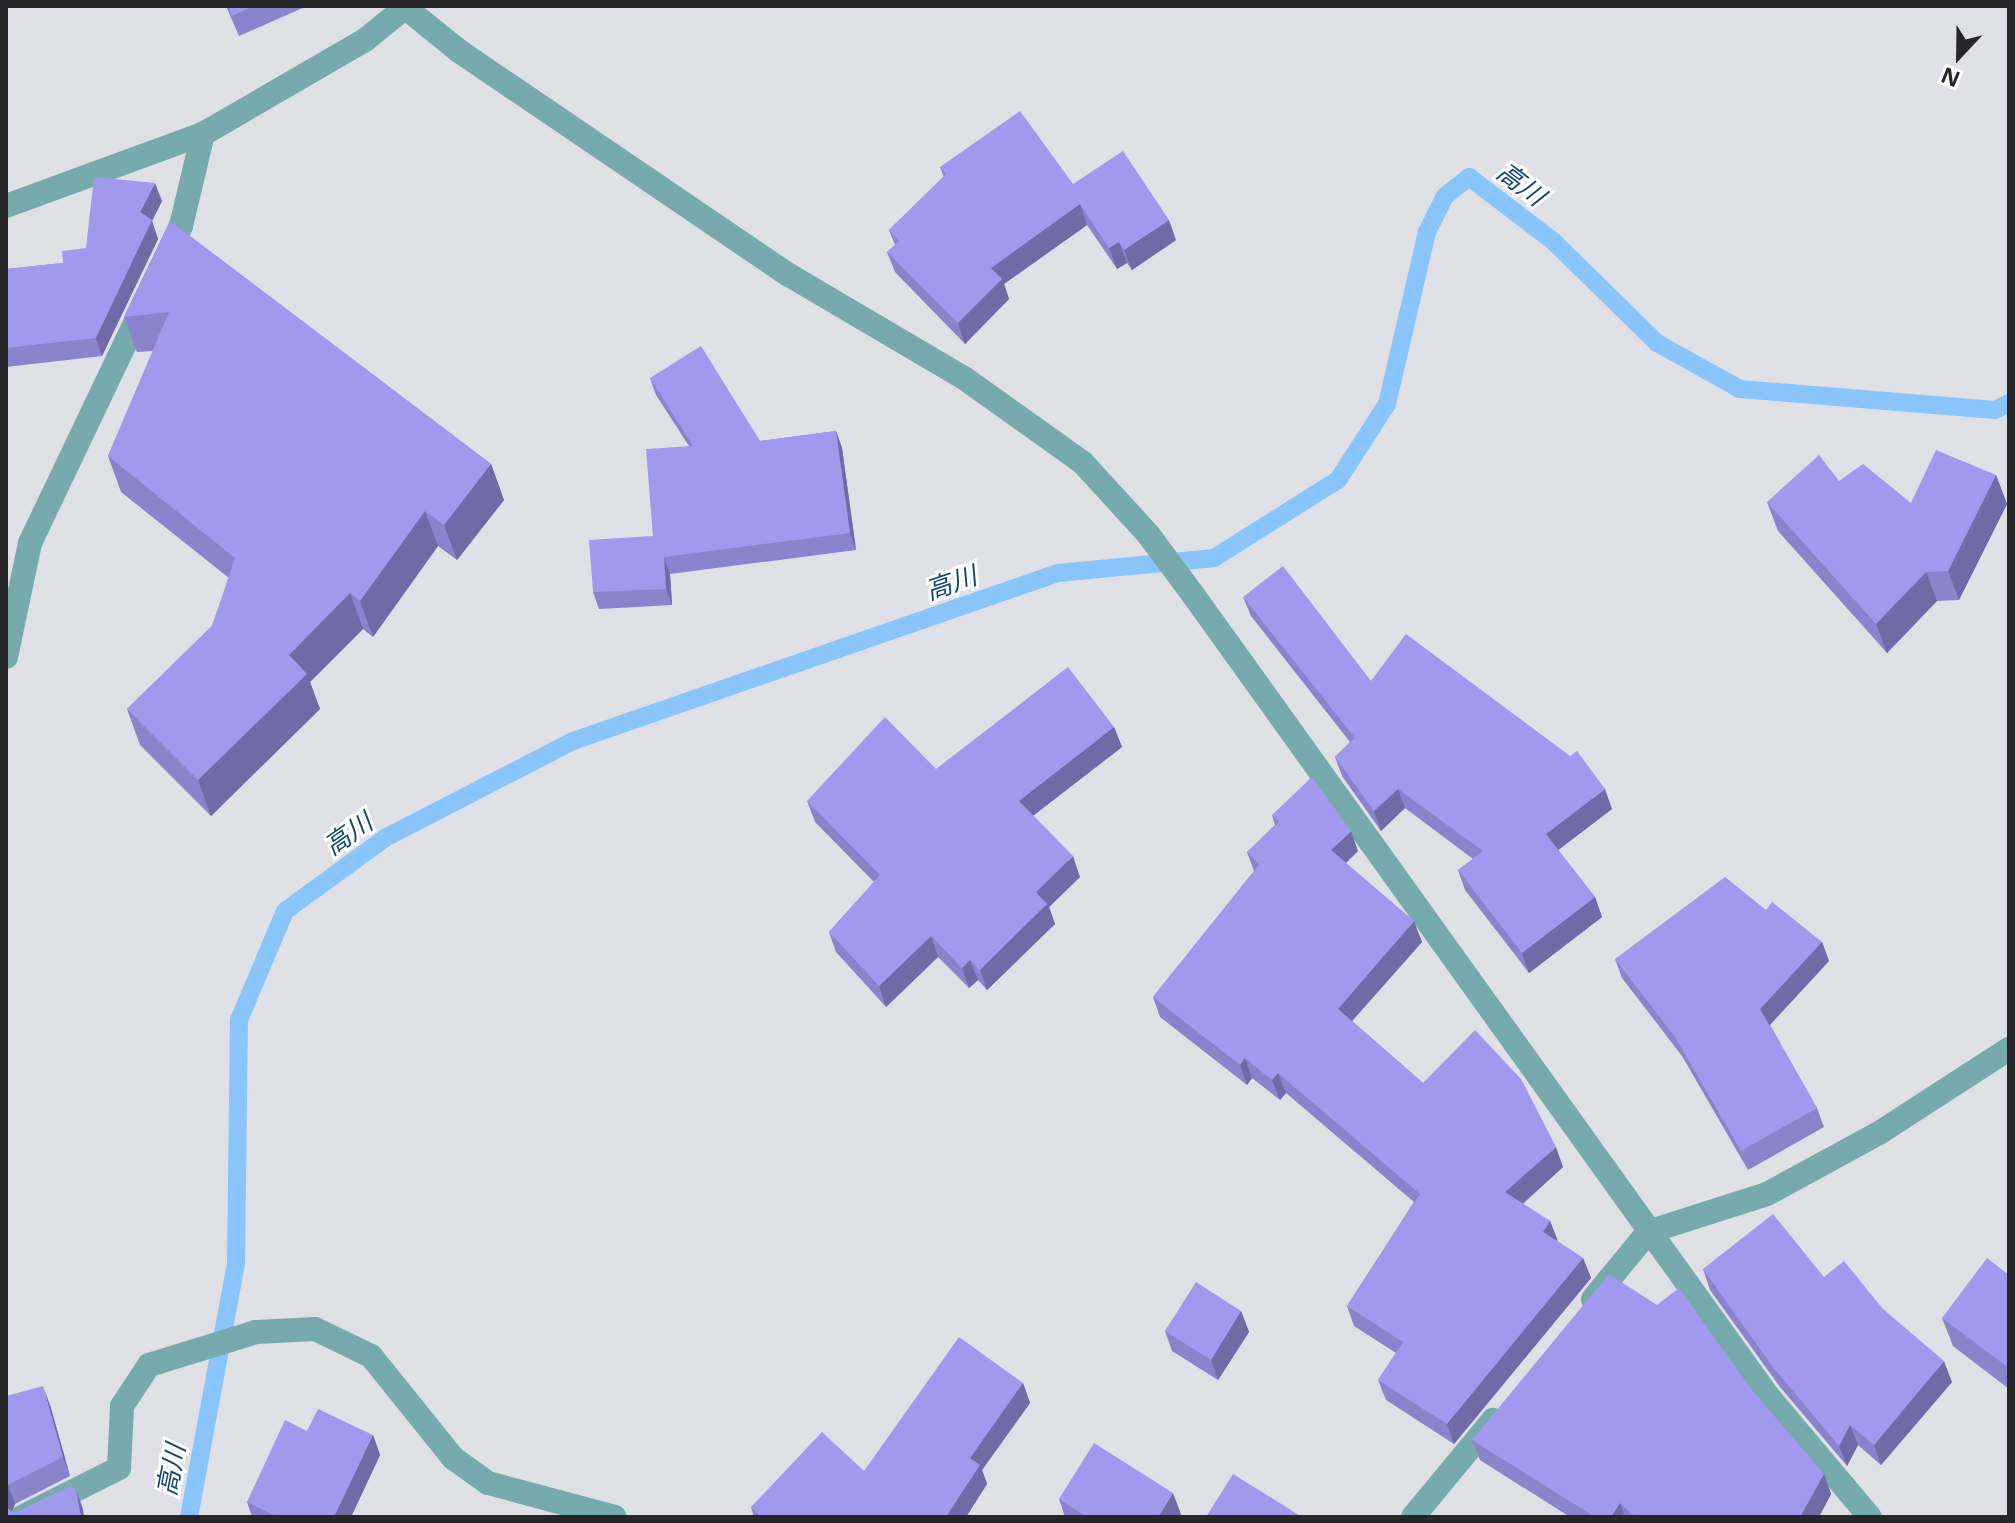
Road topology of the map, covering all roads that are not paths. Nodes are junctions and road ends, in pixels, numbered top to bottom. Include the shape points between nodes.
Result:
1 (407, 7) edge
2 (203, 134) junction
3 (6, 206) edge
4 (6, 657) edge
5 (2009, 1049) edge
6 (1648, 1232) junction
7 (1578, 1318) edge
8 (1508, 1403) edge
9 (22, 1517) edge
10 (615, 1517) edge
11 (1413, 1517) edge
12 (1870, 1517) edge

1 - 2 street via 299,82
1 - 6 street via 459,51 776,266 964,378 1083,463 1148,534 1194,596
2 - 3 street
2 - 4 street via 181,226 30,543
5 - 6 street via 1879,1133 1767,1194
6 - 7 street
6 - 12 street via 1768,1396
8 - 11 street
9 - 10 street via 119,1468 122,1406 149,1365 256,1332 315,1329 371,1356 453,1458 488,1483

